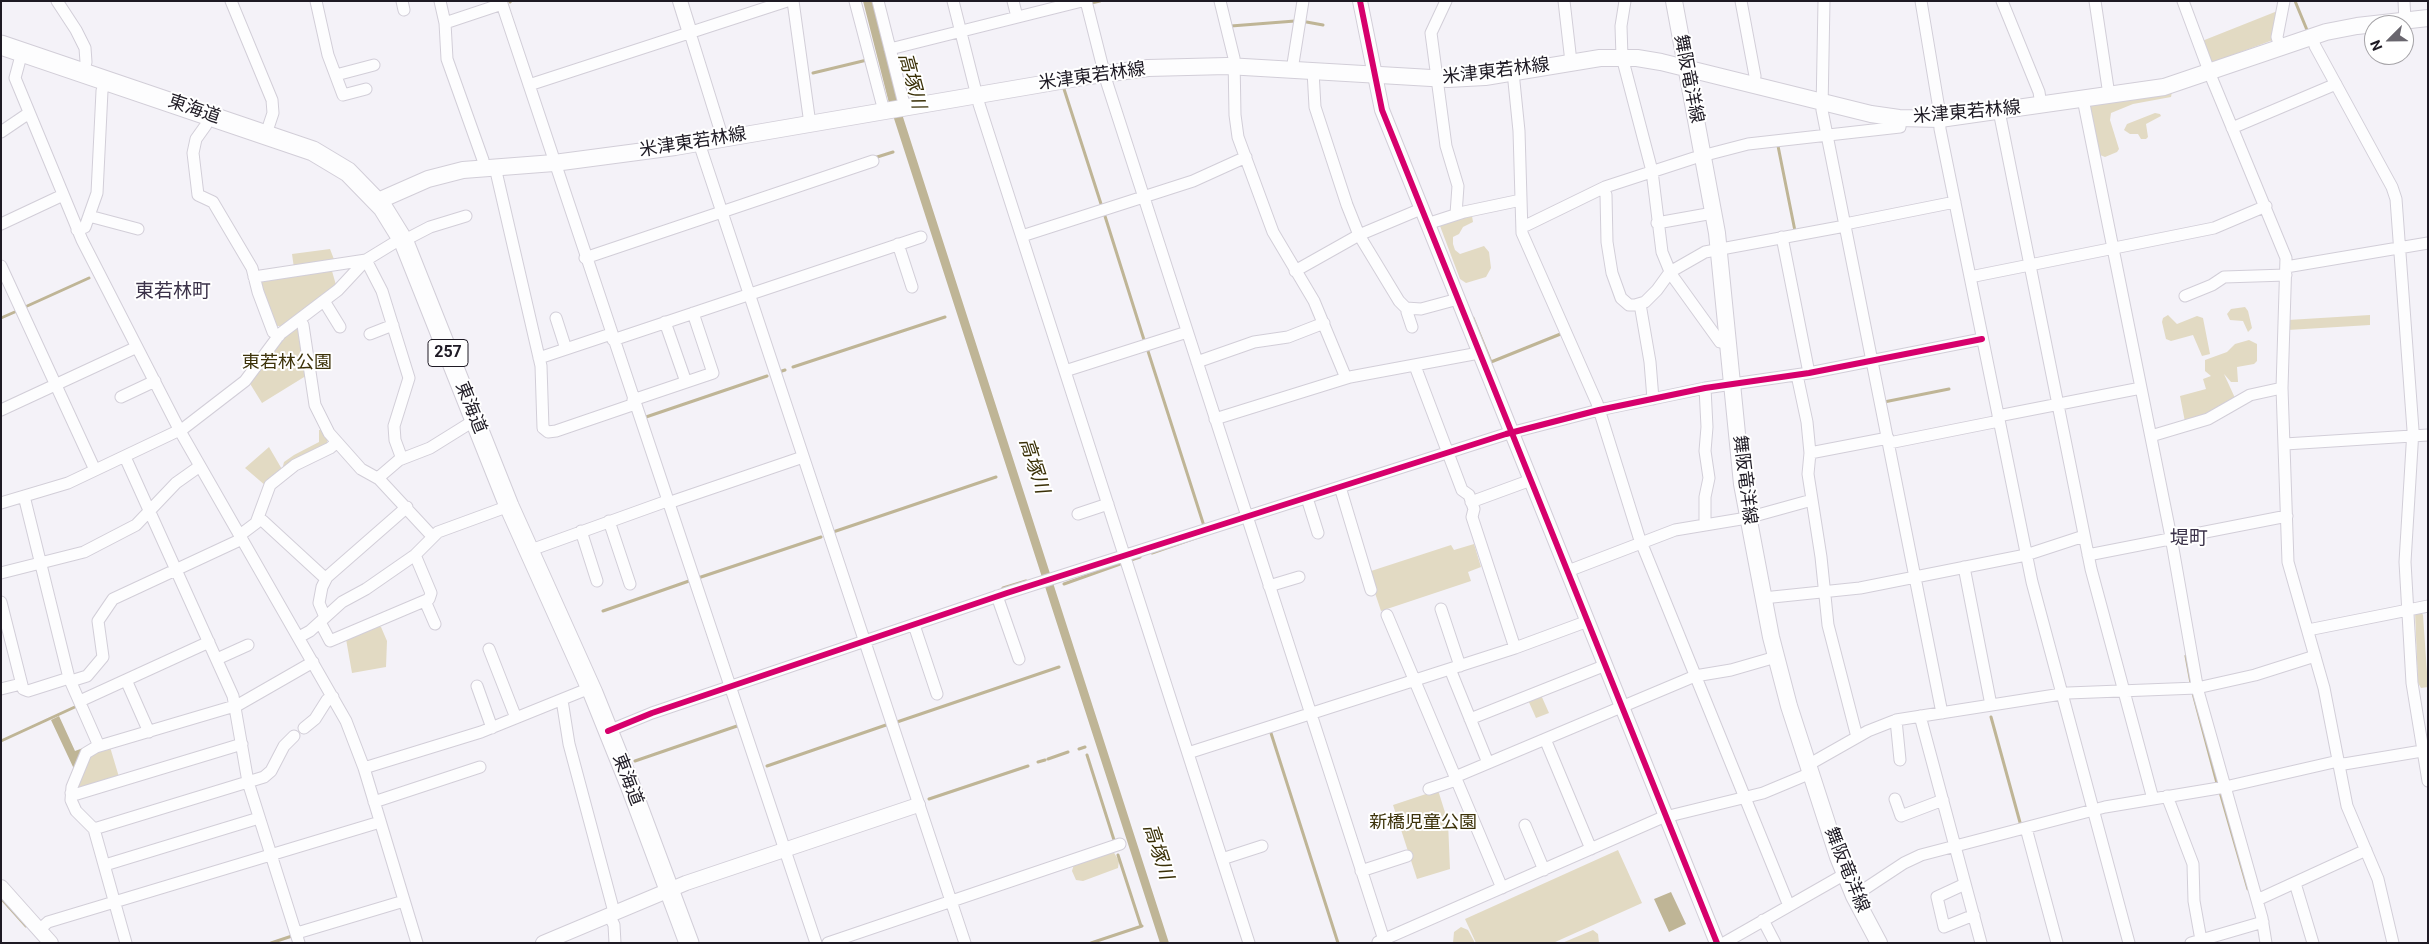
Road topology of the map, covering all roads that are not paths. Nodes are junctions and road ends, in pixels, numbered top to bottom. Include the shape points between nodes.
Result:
1 (56, 1) edge
2 (231, 1) edge
3 (316, 1) edge
4 (440, 1) edge
5 (680, 1) edge
6 (787, 1) edge
7 (793, 1) edge
8 (855, 1) edge
9 (878, 1) edge
10 (953, 1) edge
11 (1013, 1) edge
12 (1082, 1) edge
13 (1086, 1) edge
14 (1220, 1) edge
15 (1303, 1) edge
16 (1360, 1) edge
17 (1446, 1) edge
18 (1564, 1) edge
19 (1624, 1) edge
20 (1674, 1) edge
21 (1741, 1) edge
22 (1824, 1) edge
23 (2002, 1) edge
24 (2095, 1) edge
25 (2182, 1) edge
26 (2284, 1) edge
27 (2404, 1) edge
28 (1921, 2) edge
29 (502, 3) edge
30 (1042, 6) edge
31 (2405, 15) edge
32 (1017, 17) junction
33 (2428, 18) edge
34 (2414, 19) edge
35 (445, 23) junction
36 (2364, 25) edge
37 (961, 31) junction
38 (690, 33) junction
39 (2312, 36) junction
40 (1, 45) edge
41 (2280, 47) junction
42 (890, 49) junction
43 (22, 52) junction
44 (1622, 57) junction
45 (1571, 62) junction
46 (374, 65) dead end
47 (1234, 66) junction
48 (1686, 68) junction
49 (1292, 70) junction
50 (1313, 71) junction
51 (82, 72) junction
52 (1513, 72) junction
53 (2210, 72) junction
54 (1105, 73) junction
55 (336, 75) junction
56 (1375, 75) junction
57 (1436, 79) junction
58 (106, 80) junction
59 (2336, 84) junction
60 (529, 85) junction
61 (1753, 85) junction
62 (366, 88) dead end
63 (977, 95) junction
64 (2110, 95) junction
65 (2083, 99) junction
66 (1823, 102) junction
67 (2041, 105) junction
68 (895, 109) junction
69 (1999, 112) junction
70 (29, 113) junction
71 (208, 115) junction
72 (1901, 118) junction
73 (1940, 119) junction
74 (810, 124) junction
75 (2232, 128) junction
76 (1, 132) edge
77 (266, 134) junction
78 (1827, 135) junction
79 (723, 139) junction
80 (699, 144) junction
81 (1703, 156) junction
82 (1246, 157) junction
83 (873, 161) dead end
84 (554, 163) junction
85 (489, 167) junction
86 (1652, 172) junction
87 (1603, 188) junction
88 (63, 195) junction
89 (1144, 197) junction
90 (1521, 200) junction
91 (378, 201) junction
92 (1955, 202) junction
93 (2266, 206) junction
94 (1421, 209) junction
95 (721, 212) junction
96 (1713, 213) junction
97 (1456, 214) junction
98 (90, 216) junction
99 (466, 216) dead end
100 (1, 224) edge
101 (1428, 224) junction
102 (1657, 224) junction
103 (1522, 225) junction
104 (1845, 225) junction
105 (138, 229) dead end
106 (77, 230) junction
107 (1359, 234) junction
108 (1022, 236) junction
109 (921, 237) dead end
110 (1782, 237) junction
111 (403, 240) junction
112 (2428, 243) edge
113 (898, 244) junction
114 (2113, 248) junction
115 (2400, 248) junction
116 (1719, 249) junction
117 (585, 258) junction
118 (366, 260) junction
119 (2030, 265) junction
120 (1, 266) edge
121 (1295, 271) junction
122 (2286, 271) junction
123 (1670, 272) junction
124 (1970, 276) junction
125 (254, 277) junction
126 (912, 287) dead end
127 (748, 294) junction
128 (2185, 296) dead end
129 (1458, 299) junction
130 (324, 301) junction
131 (1640, 304) junction
132 (1408, 308) junction
133 (693, 313) junction
134 (556, 318) dead end
135 (299, 320) junction
136 (666, 322) junction
137 (1324, 324) junction
138 (393, 325) junction
139 (1412, 326) dead end
140 (340, 327) dead end
141 (1187, 332) junction
142 (370, 334) dead end
143 (279, 336) junction
144 (612, 337) junction
145 (1982, 339) junction
146 (1729, 344) junction
147 (137, 346) junction
148 (566, 349) junction
149 (1479, 353) junction
150 (539, 358) junction
151 (1872, 360) junction
152 (1197, 362) junction
153 (1415, 366) junction
154 (1065, 371) junction
155 (1809, 373) junction
156 (1797, 375) junction
157 (1346, 378) junction
158 (155, 381) junction
159 (686, 382) junction
160 (56, 384) junction
161 (1733, 386) junction
162 (1705, 388) junction
163 (2141, 388) junction
164 (2282, 388) junction
165 (120, 397) dead end
166 (1653, 399) junction
167 (634, 402) junction
168 (2058, 404) junction
169 (1, 410) edge
170 (1600, 410) junction
171 (1215, 419) junction
172 (1999, 419) junction
173 (474, 420) junction
174 (180, 431) junction
175 (1512, 433) junction
176 (2428, 434) edge
177 (2150, 436) junction
178 (2412, 436) junction
179 (1888, 440) junction
180 (337, 442) junction
181 (2285, 444) junction
182 (1448, 452) junction
183 (1810, 453) junction
184 (125, 457) junction
185 (803, 457) junction
186 (402, 459) junction
187 (200, 466) junction
188 (95, 470) junction
189 (378, 478) junction
190 (1531, 480) junction
191 (1340, 487) junction
192 (24, 496) junction
193 (1307, 498) junction
194 (1812, 500) junction
195 (2, 501) edge
196 (667, 502) junction
197 (1472, 502) junction
198 (1108, 504) junction
199 (509, 506) junction
200 (407, 507) junction
201 (149, 510) junction
202 (1078, 514) dead end
203 (2287, 516) junction
204 (1247, 517) junction
205 (1748, 518) junction
206 (258, 520) junction
207 (609, 521) junction
208 (1705, 525) junction
209 (581, 531) junction
210 (1318, 533) dead end
211 (432, 536) junction
212 (2084, 536) junction
213 (241, 537) junction
214 (2171, 537) junction
215 (1641, 542) junction
216 (528, 551) junction
217 (415, 555) junction
218 (2026, 555) junction
219 (2088, 555) junction
220 (1125, 556) junction
221 (41, 563) junction
222 (1964, 567) junction
223 (176, 570) junction
224 (1568, 571) junction
225 (1, 573) edge
226 (1299, 577) dead end
227 (1915, 577) junction
228 (326, 578) junction
229 (598, 581) dead end
230 (630, 584) dead end
231 (1269, 586) junction
232 (1371, 590) dead end
233 (1824, 590) junction
234 (998, 596) junction
235 (1763, 598) junction
236 (425, 601) junction
237 (1, 602) edge
238 (2428, 606) edge
239 (1441, 609) dead end
240 (2407, 611) junction
241 (1387, 615) dead end
242 (322, 620) junction
243 (1588, 621) junction
244 (435, 624) dead end
245 (914, 625) junction
246 (2308, 630) junction
247 (299, 637) junction
248 (209, 642) junction
249 (864, 642) junction
250 (248, 645) dead end
251 (1515, 648) junction
252 (489, 649) dead end
253 (2315, 656) junction
254 (1776, 658) junction
255 (217, 659) junction
256 (1019, 659) dead end
257 (313, 662) junction
258 (1606, 666) junction
259 (1455, 667) junction
260 (1695, 676) junction
261 (70, 680) junction
262 (126, 680) junction
263 (1414, 680) junction
264 (21, 684) junction
265 (477, 686) dead end
266 (730, 687) junction
267 (590, 688) junction
268 (2197, 688) junction
269 (1, 689) edge
270 (2124, 691) junction
271 (937, 694) dead end
272 (2062, 694) junction
273 (333, 697) junction
274 (562, 700) junction
275 (80, 701) junction
276 (1991, 705) junction
277 (235, 706) junction
278 (1622, 706) junction
279 (1942, 713) junction
280 (1310, 714) junction
281 (1920, 716) junction
282 (516, 718) junction
283 (1470, 719) junction
284 (1896, 720) junction
285 (304, 728) dead end
286 (492, 728) junction
287 (608, 731) junction
288 (149, 732) junction
289 (294, 736) dead end
290 (1857, 737) junction
291 (1545, 739) junction
292 (242, 744) junction
293 (99, 746) junction
294 (2425, 750) edge
295 (1188, 753) junction
296 (1900, 760) dead end
297 (1488, 763) junction
298 (2339, 763) junction
299 (480, 767) dead end
300 (364, 768) junction
301 (1809, 769) junction
302 (1456, 778) junction
303 (2428, 781) edge
304 (248, 782) junction
305 (2225, 786) junction
306 (1429, 789) dead end
307 (71, 793) junction
308 (2167, 796) junction
309 (1744, 797) junction
310 (1895, 799) dead end
311 (2153, 799) junction
312 (1943, 800) junction
313 (374, 802) junction
314 (918, 805) junction
315 (2093, 810) junction
316 (1667, 816) junction
317 (259, 818) junction
318 (380, 822) junction
319 (1525, 825) dead end
320 (2026, 828) junction
321 (94, 829) junction
322 (1120, 844) dead end
323 (1262, 846) dead end
324 (1955, 847) junction
325 (1591, 849) junction
326 (784, 850) junction
327 (2366, 850) junction
328 (272, 854) junction
329 (1407, 856) dead end
330 (1222, 859) junction
331 (105, 865) junction
332 (1544, 870) junction
333 (1361, 871) junction
334 (1845, 874) junction
335 (2295, 883) junction
336 (1965, 884) junction
337 (1, 887) edge
338 (1502, 888) junction
339 (669, 890) junction
340 (1854, 896) junction
341 (404, 900) junction
342 (2257, 900) junction
343 (114, 901) junction
344 (951, 901) junction
345 (1788, 906) junction
346 (611, 914) junction
347 (1974, 915) junction
348 (1763, 920) junction
349 (2263, 922) junction
350 (39, 930) junction
351 (298, 938) edge
352 (2218, 939) edge
353 (2196, 941) edge
354 (1382, 942) edge
355 (51, 943) edge
356 (126, 943) edge
357 (417, 943) edge
358 (542, 943) edge
359 (615, 943) edge
360 (689, 943) edge
361 (816, 943) edge
362 (828, 943) edge
363 (965, 943) edge
364 (1249, 943) edge
365 (1717, 943) edge
366 (1724, 943) edge
367 (1776, 943) edge
368 (1878, 943) edge
369 (1981, 943) edge
370 (2057, 943) edge
371 (2128, 943) edge
372 (2266, 943) edge
373 (2313, 943) edge
374 (2393, 943) edge

1 - 51 street via 85,48 86,62
2 - 77 street via 272,100 273,113
3 - 55 street via 328,55
4 - 35 street
5 - 38 street
6 - 38 street
7 - 74 street
8 - 68 street
9 - 42 street
10 - 37 street
11 - 32 street
12 - 30 street
13 - 54 street
14 - 47 street
15 - 49 street
16 - 56 street
17 - 57 street via 1431,33
18 - 45 street
19 - 44 street
20 - 48 main road, 舞阪竜洋線
21 - 61 street via 1755,76
22 - 66 street
23 - 67 street via 2039,92
24 - 64 street
25 - 53 street
26 - 41 street via 2277,37
27 - 31 street
28 - 73 street
29 - 35 street
29 - 60 street
30 - 32 street
32 - 37 street
33 - 34 main road, 米津東若林線
35 - 85 street via 447,59 483,160
36 - 39 main road, 米津東若林線
37 - 42 street
37 - 63 street
38 - 60 street
38 - 79 street
39 - 41 main road, 米津東若林線
39 - 59 street
40 - 43 highway, 東海道 / 257
41 - 53 main road, 米津東若林線
42 - 68 street
43 - 51 highway, 東海道 / 257
43 - 70 street via 15,78
44 - 45 main road, 米津東若林線
44 - 48 main road, 米津東若林線 via 1649,59
44 - 86 street
45 - 52 main road, 米津東若林線
46 - 55 street
47 - 49 main road, 米津東若林線
47 - 54 main road, 米津東若林線 via 1166,66
47 - 82 street via 1235,122
48 - 61 main road, 米津東若林線
48 - 81 main road, 舞阪竜洋線
49 - 50 main road, 米津東若林線
50 - 56 main road, 米津東若林線
50 - 107 street via 1315,107
51 - 58 highway, 東海道 / 257
52 - 57 main road, 米津東若林線
52 - 90 street
53 - 64 main road, 米津東若林線 via 2164,87
53 - 75 street
54 - 63 main road, 米津東若林線
54 - 89 street
55 - 62 street via 343,95
56 - 57 main road, 米津東若林線
56 - 94 street via 1382,110
57 - 97 street via 1446,146 1458,186
58 - 71 highway, 東海道 / 257
58 - 98 street via 102,91 98,185
59 - 75 street
59 - 115 street via 2395,193
60 - 84 street
61 - 66 main road, 米津東若林線
63 - 68 main road, 米津東若林線
63 - 108 street
64 - 65 main road, 米津東若林線
65 - 67 main road, 米津東若林線
65 - 114 street
66 - 72 main road, 米津東若林線
66 - 78 street
67 - 69 main road, 米津東若林線
68 - 74 main road, 米津東若林線
69 - 73 main road, 米津東若林線
69 - 119 street
70 - 76 street
70 - 88 street
71 - 77 highway, 東海道 / 257
71 - 125 street via 193,153 198,195 213,202 252,268
72 - 73 main road, 米津東若林線
72 - 78 street via 1900,127
73 - 92 street
74 - 79 main road, 米津東若林線
75 - 93 street
77 - 91 highway, 東海道 / 257 via 304,147 331,161 356,178
78 - 81 street via 1748,144
78 - 104 street
79 - 80 main road, 米津東若林線
80 - 84 main road, 米津東若林線
80 - 95 street
81 - 86 street
81 - 96 main road, 舞阪竜洋線
82 - 89 street via 1193,181
82 - 121 street via 1273,232
83 - 95 street
84 - 85 main road, 米津東若林線
84 - 117 street
85 - 91 main road, 米津東若林線 via 436,176
85 - 150 street
86 - 87 street
86 - 102 street
87 - 103 street
87 - 131 street via 1608,251 1616,287 1624,302
88 - 100 street
88 - 106 street
89 - 108 street
89 - 141 street
90 - 97 street
90 - 103 street
91 - 111 highway, 東海道 / 257
92 - 104 street
92 - 124 street
93 - 114 street via 2221,226
93 - 122 street via 2283,249
94 - 101 street
94 - 107 street
95 - 117 street
95 - 127 street
96 - 102 street
96 - 116 main road, 舞阪竜洋線
97 - 101 street
98 - 105 street
98 - 106 street via 85,227
99 - 111 street via 430,227
101 - 129 street
102 - 123 street
103 - 170 street via 1522,233
104 - 110 street
104 - 151 street
106 - 147 street
107 - 121 street
107 - 132 street via 1399,301
108 - 154 street
109 - 113 street
110 - 116 street
110 - 155 street
111 - 118 street
111 - 173 highway, 東海道 / 257
112 - 115 street
113 - 126 street
113 - 127 street
114 - 119 street
114 - 163 street
115 - 122 street
115 - 178 street
116 - 123 street via 1700,254
116 - 146 main road, 舞阪竜洋線
117 - 144 street
118 - 125 street
118 - 130 street
118 - 138 street via 382,292
119 - 124 street
119 - 168 street
120 - 160 street
121 - 137 street via 1310,292
122 - 128 street via 2224,277
122 - 164 street
123 - 131 street via 1657,290
123 - 146 street via 1720,342
124 - 145 street
125 - 143 street via 273,332
127 - 133 street
127 - 185 street
129 - 132 street via 1422,309
129 - 149 street
130 - 135 street
130 - 140 street
131 - 166 street
132 - 139 street
133 - 136 street
133 - 159 street via 713,373
134 - 148 street
135 - 143 street
135 - 180 street via 305,333 315,405
136 - 144 street
136 - 159 street
137 - 152 street via 1288,337 1254,342
137 - 157 street
138 - 142 street
138 - 186 street via 409,378 394,426
141 - 152 street
141 - 154 street
143 - 174 street via 245,381
144 - 148 street
144 - 167 street
145 - 151 street
145 - 172 street
146 - 161 main road, 舞阪竜洋線
147 - 158 street
147 - 160 street
148 - 150 street
149 - 153 street
149 - 175 street
150 - 167 street via 543,428 548,432
151 - 155 street
151 - 179 street
152 - 171 street
153 - 157 street
153 - 182 street
154 - 198 street
155 - 156 street
156 - 161 street
156 - 183 street
157 - 171 street
158 - 165 street
158 - 174 street
159 - 167 street
160 - 169 street
160 - 188 street
161 - 162 street
161 - 205 main road, 舞阪竜洋線
162 - 166 street
162 - 208 street via 1705,451 1709,478
163 - 168 street
163 - 177 street
164 - 177 street via 2259,391 2208,418
164 - 181 street
166 - 170 street
167 - 196 street
168 - 172 street
168 - 212 street
170 - 175 street
170 - 215 street
171 - 204 street
172 - 179 street
172 - 218 street
173 - 186 street via 430,448
173 - 199 highway, 東海道 / 257
174 - 184 street
174 - 187 street
175 - 182 street
175 - 190 street
176 - 178 street
177 - 214 street
178 - 181 street
178 - 240 street via 2405,562
179 - 183 street
179 - 227 street
180 - 189 street via 361,469
180 - 206 street via 295,465 270,485
181 - 203 street
182 - 191 street
182 - 197 street via 1462,490
183 - 194 street via 1808,474
184 - 188 street
184 - 201 street
185 - 196 street
185 - 249 street
186 - 189 street
187 - 201 street via 176,483
187 - 213 street
188 - 192 street via 61,486
189 - 200 street
190 - 197 street
190 - 224 street
191 - 193 street
191 - 232 street
192 - 195 street
192 - 221 street
193 - 204 street
193 - 210 street
194 - 205 street
194 - 233 street
196 - 207 street
196 - 266 street
197 - 251 street via 1472,517
198 - 202 street
198 - 220 street
199 - 211 street
199 - 216 highway, 東海道 / 257
200 - 211 street
200 - 228 street
201 - 221 street via 136,525 84,552
201 - 223 street
203 - 214 street
203 - 246 street via 2288,562
204 - 220 street
204 - 231 street
205 - 208 street
205 - 235 main road, 舞阪竜洋線
206 - 213 street
206 - 228 street
207 - 209 street
207 - 230 street
208 - 215 street via 1675,530
209 - 216 street
209 - 229 street
211 - 217 street
212 - 218 street
212 - 219 street
213 - 223 street
213 - 247 street
214 - 219 street
214 - 268 street
215 - 224 street
215 - 260 street
216 - 267 highway, 東海道 / 257
217 - 236 street via 431,593
217 - 242 street via 342,602
218 - 222 street
218 - 272 street
219 - 270 street
220 - 234 street
220 - 295 street
221 - 225 street
221 - 261 street
222 - 227 street
222 - 276 street
223 - 248 street
223 - 261 street via 113,599 98,621 103,657 88,676
224 - 243 street
226 - 231 street
227 - 233 street via 1856,588
227 - 279 street
228 - 242 street via 319,603
231 - 280 street
233 - 235 street
233 - 290 street via 1829,629
234 - 245 street
234 - 256 street
235 - 254 main road, 舞阪竜洋線
236 - 242 street via 330,641
236 - 244 street
237 - 264 street
238 - 240 street
239 - 259 street
240 - 246 street
240 - 294 street via 2411,678
241 - 263 street
242 - 247 street
243 - 251 street
243 - 258 street
245 - 249 street
245 - 271 street
246 - 253 street
247 - 257 street
248 - 255 street
248 - 262 street
249 - 266 street
249 - 314 street
250 - 255 street
251 - 259 street
252 - 282 street
253 - 268 street
253 - 298 street
254 - 260 street
254 - 301 main road, 舞阪竜洋線
255 - 277 street
257 - 273 street
257 - 277 street
258 - 278 street
258 - 283 street
259 - 263 street
259 - 283 street
260 - 278 street
260 - 309 street
261 - 264 street via 28,691 22,689
261 - 275 street
262 - 275 street
262 - 288 street
263 - 280 street
263 - 302 street
264 - 269 street
265 - 286 street
266 - 287 street
266 - 326 street
267 - 274 street
267 - 287 highway, 東海道 / 257
268 - 270 street
268 - 305 street
270 - 272 street
270 - 311 street
272 - 276 street
272 - 315 street
273 - 285 street
273 - 300 street via 346,720
274 - 282 street
274 - 346 street via 569,744
275 - 293 street
276 - 279 street
277 - 288 street
277 - 292 street
278 - 291 street
278 - 316 street
279 - 281 street
280 - 295 street
280 - 333 street
281 - 284 street
281 - 312 street
282 - 286 street
283 - 297 street
284 - 290 street
284 - 296 street
286 - 300 street
287 - 339 highway, 東海道 / 257
288 - 293 street
289 - 304 street via 284,746 269,774
290 - 301 street
291 - 297 street
291 - 325 street
292 - 304 street
292 - 307 street via 77,794
293 - 307 street via 90,749 83,758
294 - 298 street
294 - 303 street
295 - 330 street
297 - 302 street
298 - 305 street
298 - 327 street via 2350,814
299 - 313 street
300 - 313 street
301 - 309 street via 1772,790
301 - 334 main road, 舞阪竜洋線
302 - 306 street
302 - 338 street
304 - 317 street
304 - 321 street
305 - 308 street
305 - 342 street
307 - 321 street via 73,806
308 - 311 street
308 - 353 street via 2193,864
309 - 316 street
309 - 345 street
310 - 312 street via 1901,816
311 - 315 street
312 - 324 street
313 - 318 street
314 - 326 street
314 - 344 street
315 - 320 street
315 - 371 street
316 - 325 street
316 - 365 street
317 - 328 street
317 - 331 street
318 - 328 street
318 - 341 street
319 - 332 street
320 - 324 street
320 - 370 street
321 - 331 street
322 - 344 street
323 - 330 street
324 - 336 street
324 - 340 street via 1912,858
325 - 332 street
326 - 339 street
326 - 361 street
327 - 335 street
327 - 374 street via 2378,879
328 - 343 street
328 - 351 street
329 - 333 street
330 - 364 street
331 - 343 street
332 - 338 street
333 - 354 street
334 - 340 main road, 舞阪竜洋線
334 - 345 street
335 - 342 street
335 - 373 street
336 - 347 street
336 - 347 street via 1937,897 1944,927
337 - 350 street
338 - 354 street
339 - 346 street
339 - 360 highway, 東海道 / 257
340 - 368 main road, 舞阪竜洋線
341 - 351 street
341 - 357 street
342 - 349 street
343 - 350 street via 48,922
343 - 356 street
344 - 362 street
344 - 363 street
345 - 348 street
346 - 358 street
346 - 359 street
347 - 369 street
348 - 366 street
348 - 367 street
349 - 352 street
349 - 372 street
350 - 355 street
352 - 353 street

